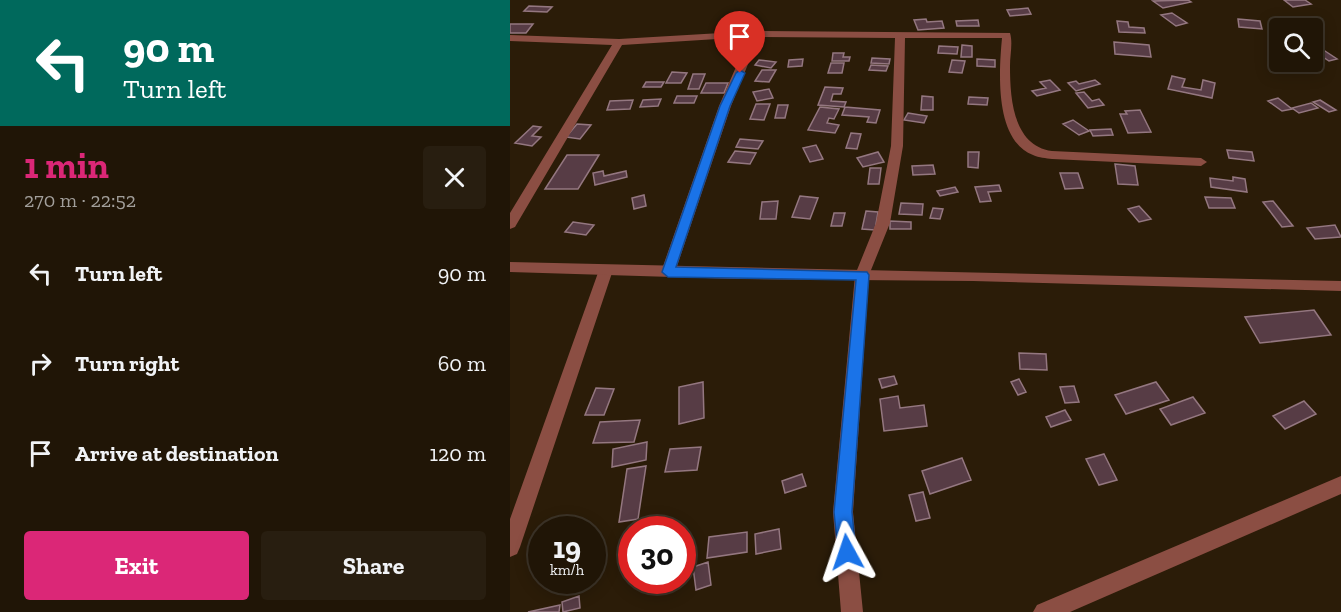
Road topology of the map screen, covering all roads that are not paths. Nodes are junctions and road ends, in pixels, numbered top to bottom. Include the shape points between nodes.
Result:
1 (755, 34) junction
2 (900, 35) junction
3 (510, 38) edge
4 (619, 42) junction
5 (1201, 162) dead end
6 (510, 224) edge
7 (510, 267) edge
8 (606, 270) junction
9 (668, 272) junction
10 (862, 275) junction
11 (1341, 286) edge
12 (1341, 485) edge
13 (510, 547) edge
14 (1054, 610) edge
15 (852, 612) edge

1 - 2 street
1 - 4 street
1 - 9 street via 725,106
2 - 5 street via 1006,35 1004,78 1013,129 1034,151
2 - 10 street via 897,146 883,223
3 - 4 street
4 - 6 street
7 - 8 street
8 - 9 street
8 - 13 street
9 - 10 street
10 - 11 street
10 - 15 street via 843,512
12 - 14 street

